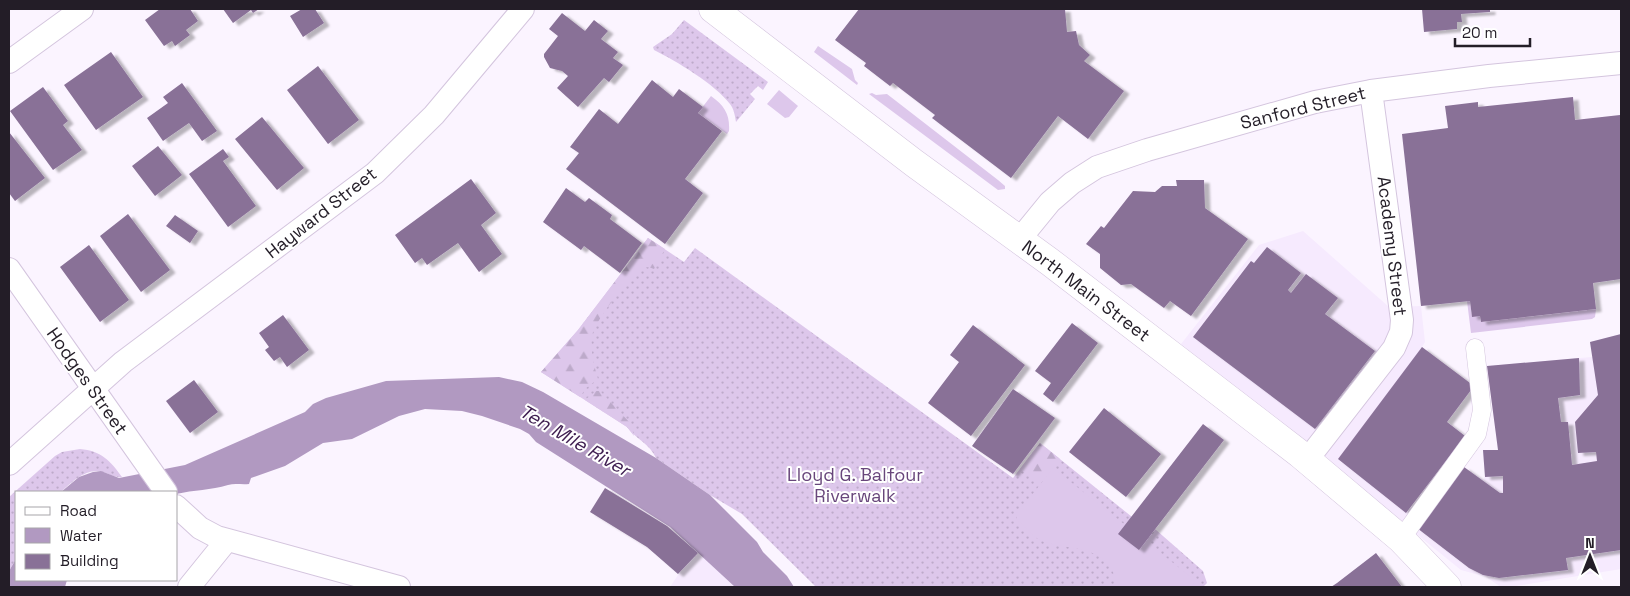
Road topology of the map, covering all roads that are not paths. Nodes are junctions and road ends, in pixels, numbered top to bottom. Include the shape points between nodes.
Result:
1 (82, 9) edge
2 (522, 9) edge
3 (713, 9) edge
4 (9, 62) edge
5 (1621, 63) edge
6 (1371, 91) junction
7 (1018, 240) junction
8 (9, 269) edge
9 (1475, 348) dead end
10 (92, 389) junction
11 (1307, 460) junction
12 (9, 464) edge
13 (165, 491) edge
14 (178, 508) edge
15 (1400, 539) junction
16 (227, 540) junction
17 (189, 587) edge
18 (399, 587) edge
19 (1447, 587) edge

1 - 4 street
2 - 10 street, Hayward Street via 434,116 375,173 123,362
3 - 7 main road, North Main Street
5 - 6 street, Sanford Street
6 - 7 street, Sanford Street via 1270,115 1097,167 1050,202
6 - 11 street, Academy Street via 1402,332 1394,348
7 - 11 main road, North Main Street
8 - 10 street, Hodges Street
9 - 15 street via 1482,410 1477,434
10 - 12 street, Hayward Street
10 - 13 street, Hodges Street
11 - 15 main road, North Main Street
14 - 16 street via 200,528
15 - 19 main road, North Main Street
16 - 17 street
16 - 18 street

